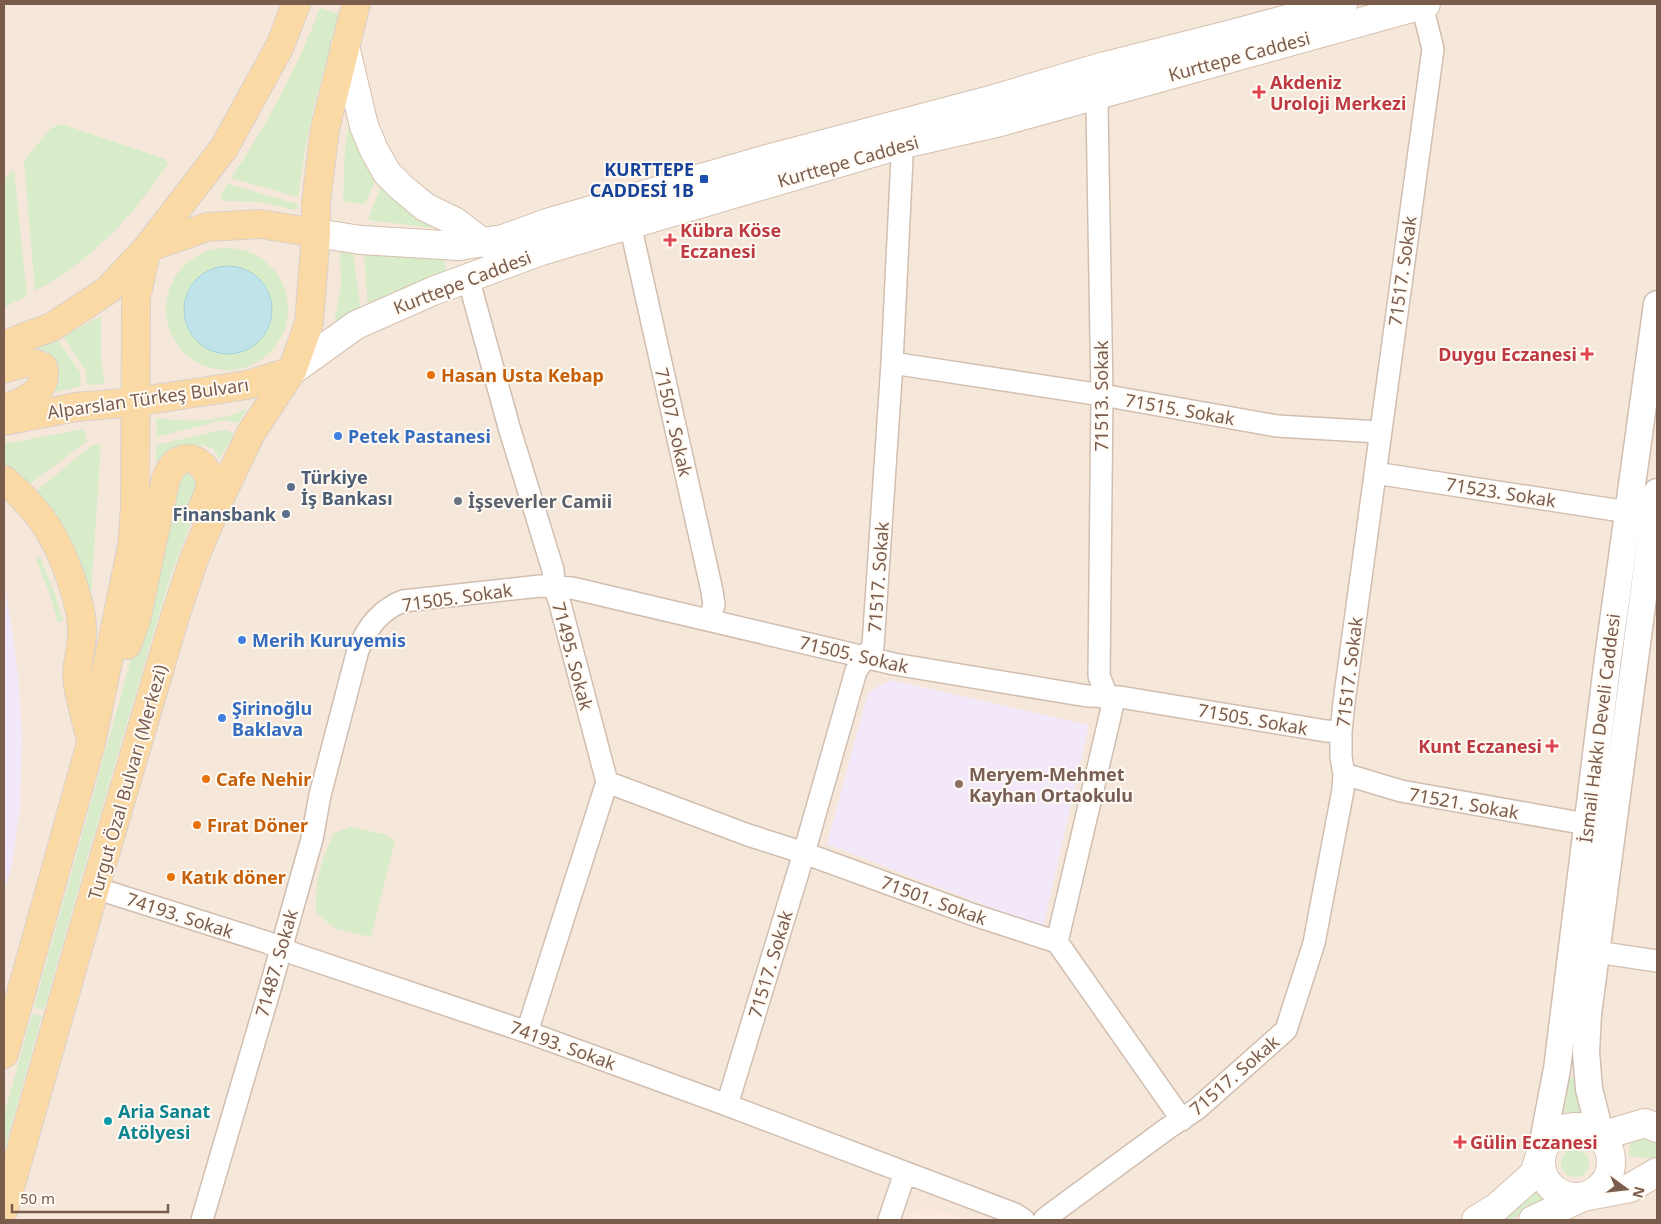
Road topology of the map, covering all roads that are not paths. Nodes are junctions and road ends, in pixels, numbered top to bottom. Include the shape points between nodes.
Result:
1 (296, 4) edge
2 (356, 4) edge
3 (1343, 4) edge
4 (1424, 4) edge
5 (345, 46) junction
6 (1095, 95) junction
7 (899, 145) junction
8 (630, 224) junction
9 (316, 233) junction
10 (483, 243) junction
11 (147, 248) junction
12 (466, 278) junction
13 (1657, 304) edge
14 (4, 344) edge
15 (892, 363) junction
16 (4, 369) edge
17 (292, 371) junction
18 (1102, 395) junction
19 (135, 402) junction
20 (4, 408) edge
21 (4, 421) edge
22 (1380, 432) junction
23 (1375, 473) junction
24 (4, 480) edge
25 (1657, 492) edge
26 (1628, 512) junction
27 (1655, 518) edge
28 (554, 587) junction
29 (374, 620) joint
30 (709, 620) junction
31 (866, 657) junction
32 (163, 659) junction
33 (1107, 696) junction
34 (1341, 732) junction
35 (91, 743) junction
36 (1344, 774) junction
37 (607, 782) junction
38 (1586, 824) junction
39 (804, 853) junction
40 (95, 888) junction
41 (1057, 942) junction
42 (281, 948) junction
43 (1596, 952) junction
44 (1657, 960) edge
45 (527, 1032) junction
46 (4, 1054) edge
47 (726, 1105) junction
48 (1182, 1120) junction
49 (1657, 1128) edge
50 (1601, 1136) junction
51 (1542, 1152) junction
52 (1657, 1172) edge
53 (905, 1173) junction
54 (1583, 1196) junction
55 (4, 1209) edge
56 (202, 1220) edge
57 (890, 1220) edge
58 (1024, 1220) edge
59 (1044, 1220) edge
60 (1476, 1220) edge
61 (1534, 1220) edge

1 - 11 main road via 280,46 224,148
2 - 5 main road
3 - 10 main road, Kurttepe Caddesi via 777,157
4 - 6 main road, Kurttepe Caddesi
4 - 22 street, 71517. Sokak via 1433,49
5 - 9 main road, Turgut Özal Bulvarı (Merkezi) via 326,128 316,202
5 - 10 main road via 364,126 387,173 425,207 454,221
6 - 7 main road, Kurttepe Caddesi via 1000,122
6 - 18 street, 71513. Sokak
7 - 8 main road, Kurttepe Caddesi
7 - 15 street, 71517. Sokak via 902,158
8 - 12 main road, Kurttepe Caddesi
8 - 30 street, 71507. Sokak via 712,591 714,605
9 - 10 main road, Kurttepe Caddesi via 361,240 438,245
9 - 11 main road via 260,224 207,227
9 - 17 main road, Turgut Özal Bulvarı (Merkezi) via 309,323
11 - 14 main road via 108,290 52,327
11 - 19 main road via 136,298
12 - 17 main road, Kurttepe Caddesi via 356,325
12 - 28 street, 71495. Sokak via 553,570
13 - 26 street, İsmail Hakkı Develi Caddesi
15 - 18 street, 71515. Sokak
15 - 31 street, 71517. Sokak via 873,646
16 - 20 main road via 27,362 43,367 45,374 42,386 33,396
17 - 19 main road, Alparslan Türkeş Bulvarı via 248,385
17 - 32 main road, Turgut Özal Bulvarı (Merkezi) via 251,433 219,500 194,559
18 - 22 street, 71515. Sokak via 1277,426
18 - 33 street, 71513. Sokak via 1099,676
19 - 21 main road, Alparslan Türkeş Bulvarı via 76,407
19 - 35 main road via 132,546
22 - 23 street, 71517. Sokak
23 - 26 street, 71523. Sokak
23 - 34 street, 71517. Sokak
24 - 35 main road via 32,507 54,538 71,578 82,626 77,675
25 - 27 street, İsmail Hakkı Develi Caddesi
26 - 38 street, İsmail Hakkı Develi Caddesi
27 - 43 street, İsmail Hakkı Develi Caddesi
28 - 29 street, 71505. Sokak via 403,601
28 - 30 street, 71505. Sokak via 572,588
28 - 37 street, 71495. Sokak
29 - 42 street, 71487. Sokak via 354,661 312,839
30 - 31 street, 71505. Sokak
31 - 33 street, 71505. Sokak via 1078,695
31 - 39 street, 71517. Sokak via 856,672
32 - 35 main road via 166,611 210,485 207,471 193,459 178,462 166,478 136,620
32 - 40 main road, Turgut Özal Bulvarı (Merkezi)
33 - 34 street, 71505. Sokak
33 - 41 street, 71513. Sokak via 1112,708
34 - 36 street, 71517. Sokak
35 - 46 main road
36 - 38 street, 71521. Sokak via 1401,792
36 - 48 street, 71517. Sokak via 1314,943 1286,1030
37 - 39 street, 71501. Sokak via 748,836
37 - 45 street
38 - 51 street, İsmail Hakkı Develi Caddesi via 1557,1069
39 - 41 street, 71501. Sokak
39 - 47 street, 71517. Sokak
40 - 42 street, 74193. Sokak
40 - 55 main road, Turgut Özal Bulvarı (Merkezi)
41 - 48 street
42 - 45 street, 74193. Sokak
42 - 56 street, 71487. Sokak
43 - 44 street
43 - 50 street, İsmail Hakkı Develi Caddesi via 1586,1052 1589,1089
45 - 47 street, 74193. Sokak
47 - 53 street, 74193. Sokak
48 - 59 street, 71517. Sokak
49 - 50 main road via 1645,1123
50 - 51 main road via 1591,1129 1567,1127 1555,1132
50 - 54 main road via 1611,1156 1608,1177 1594,1193
51 - 54 main road via 1540,1164 1550,1186 1560,1194
51 - 60 main road via 1534,1174 1498,1208
52 - 54 main road via 1630,1188
53 - 57 street
53 - 58 street, 74193. Sokak
54 - 61 main road

